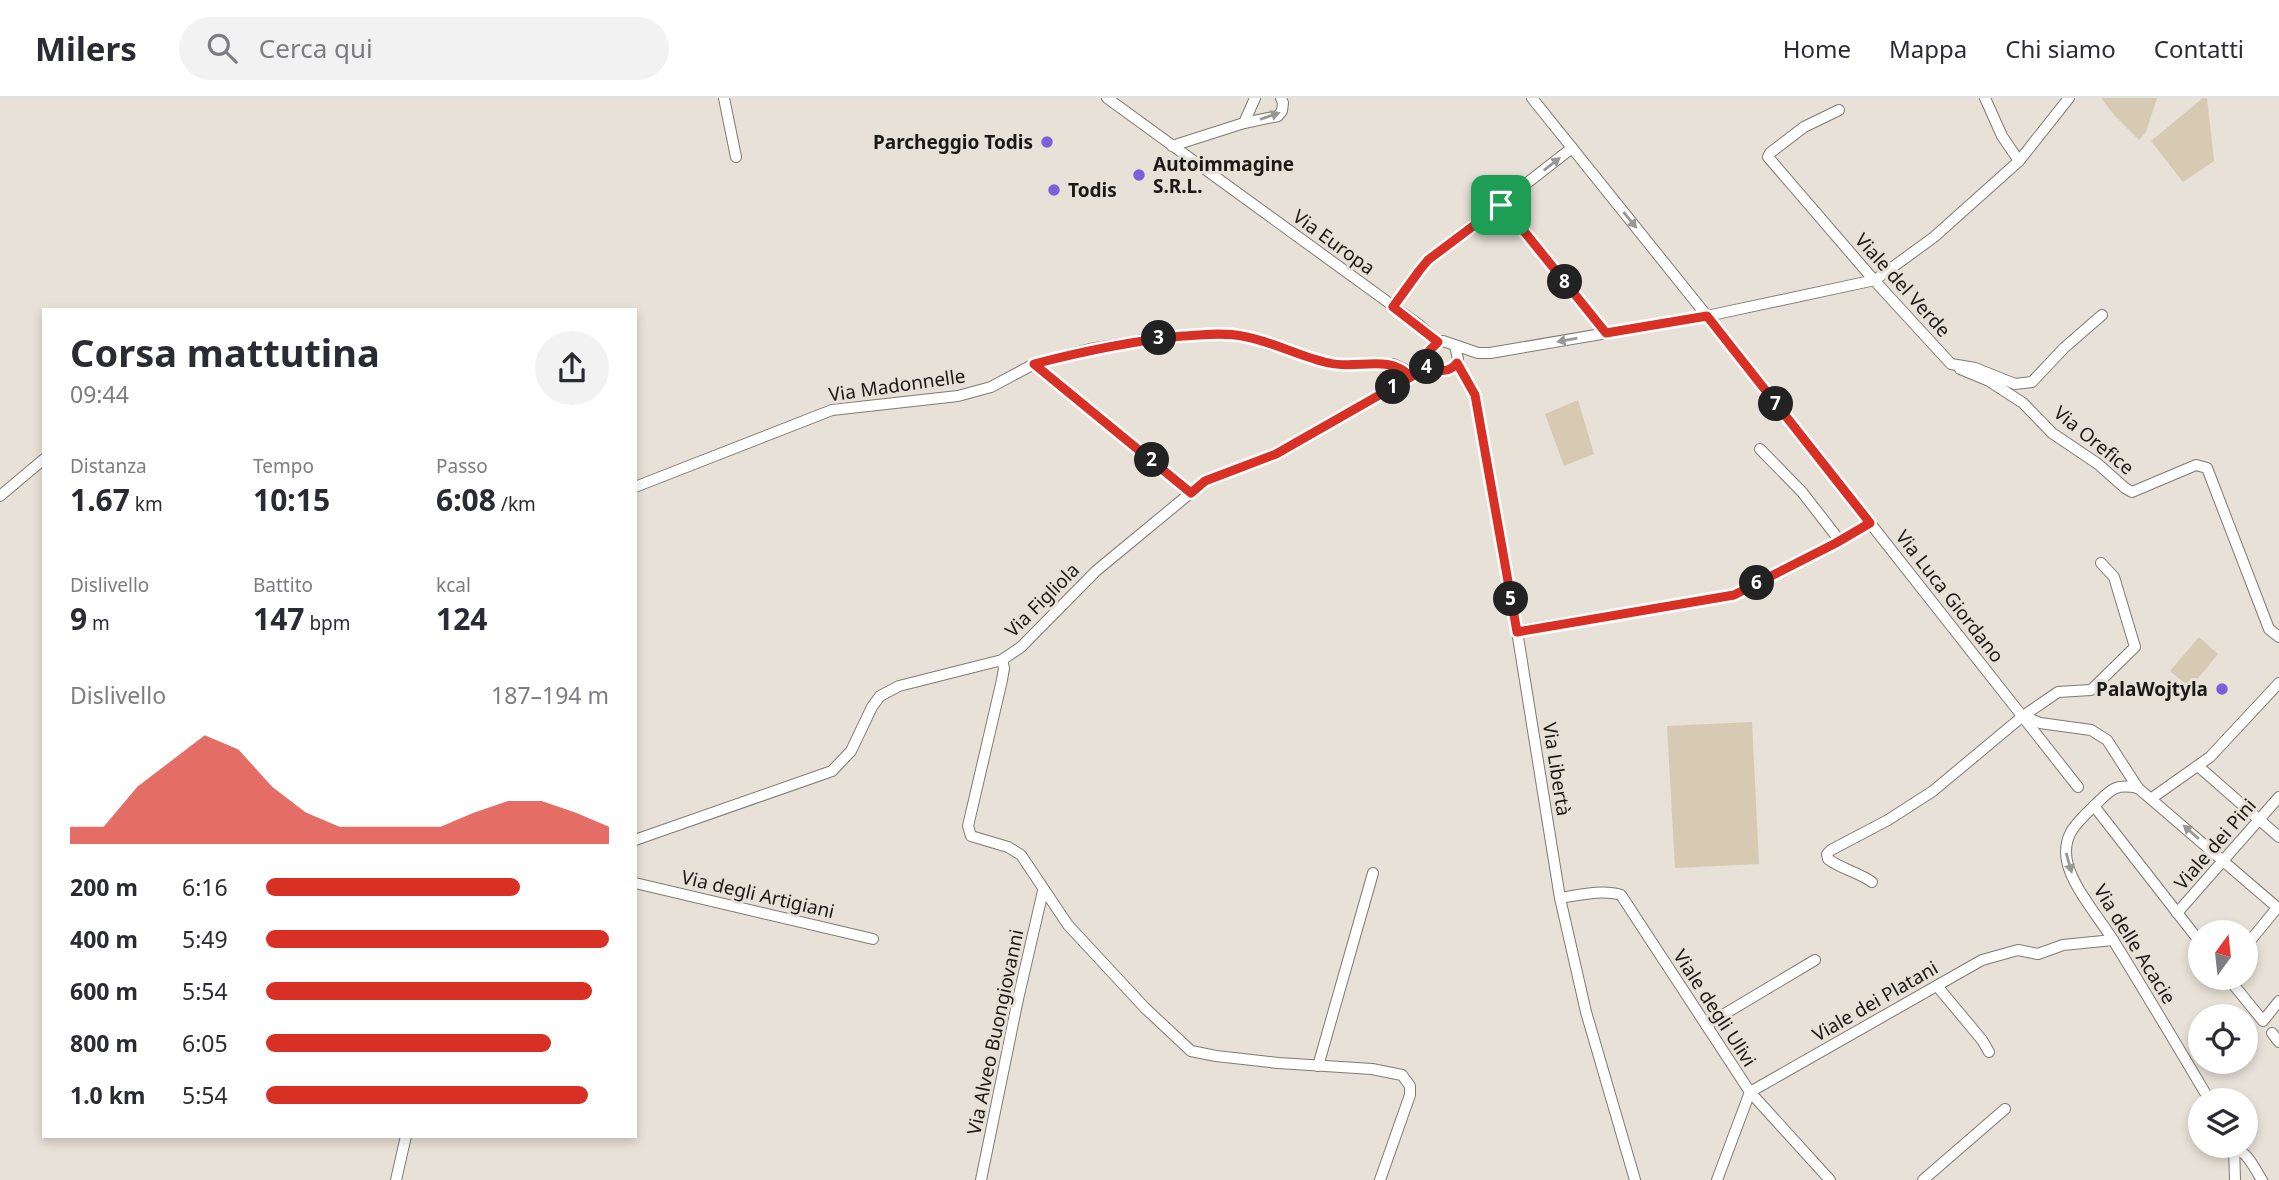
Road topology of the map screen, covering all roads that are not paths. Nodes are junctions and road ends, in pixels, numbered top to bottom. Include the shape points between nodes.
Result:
1 (724, 98) edge
2 (1107, 98) edge
3 (1255, 98) edge
4 (1281, 98) edge
5 (1532, 98) edge
6 (1985, 98) edge
7 (2069, 98) edge
8 (1839, 110) dead end
9 (1244, 123) junction
10 (1172, 146) junction
11 (1572, 148) junction
12 (736, 157) dead end
13 (2019, 161) junction
14 (1502, 204) junction
15 (1875, 280) junction
16 (1393, 307) junction
17 (2102, 315) dead end
18 (1707, 316) junction
19 (1606, 333) junction
20 (1438, 342) junction
21 (1455, 346) junction
22 (1457, 363) junction
23 (1034, 364) junction
24 (1951, 364) junction
25 (1431, 365) junction
26 (1411, 377) junction
27 (1760, 449) dead end
28 (42, 461) edge
29 (637, 486) edge
30 (1191, 493) junction
31 (0, 496) edge
32 (1870, 523) junction
33 (1840, 541) junction
34 (2101, 563) dead end
35 (1517, 632) junction
36 (2279, 637) edge
37 (1002, 660) junction
38 (2279, 683) edge
39 (2023, 716) junction
40 (2119, 759) junction
41 (2198, 766) junction
42 (2078, 787) dead end
43 (2138, 788) junction
44 (2110, 790) junction
45 (2279, 797) edge
46 (2152, 798) junction
47 (2094, 806) junction
48 (2259, 820) junction
49 (2279, 837) edge
50 (637, 839) edge
51 (2224, 862) junction
52 (1373, 873) dead end
53 (1872, 881) dead end
54 (637, 883) edge
55 (1043, 891) junction
56 (1560, 898) junction
57 (2278, 909) edge
58 (2177, 913) junction
59 (2188, 927) edge
60 (2258, 932) edge
61 (873, 939) dead end
62 (2113, 940) junction
63 (1815, 960) dead end
64 (1937, 986) junction
65 (2238, 990) edge
66 (2279, 1001) edge
67 (1706, 1026) junction
68 (1989, 1052) dead end
69 (1318, 1066) junction
70 (2202, 1088) edge
71 (1749, 1093) junction
72 (2005, 1109) dead end
73 (406, 1138) edge
74 (2234, 1158) edge
75 (2247, 1158) edge
76 (396, 1180) edge
77 (981, 1180) edge
78 (1380, 1180) edge
79 (1635, 1180) edge
80 (1717, 1180) edge
81 (1830, 1180) edge
82 (1923, 1180) edge
83 (2235, 1180) edge
84 (2262, 1180) edge

1 - 12 street
2 - 10 street, Via Europa
3 - 9 street
9 -> 4 street via 1278,116
5 - 11 street, Via Luca Giordano
6 - 13 street
7 - 13 street
8 - 15 street, Viale del Verde via 1804,127 1768,158
9 - 10 street
10 - 16 street, Via Europa
14 -> 11 street
11 -> 18 street, Via Luca Giordano
13 - 15 street via 1934,237
14 - 16 street via 1428,260
14 - 19 street
15 - 18 street
15 - 24 street, Viale del Verde
16 - 20 street, Via Europa
17 - 24 street, Viale del Verde via 2032,382 2015,384
18 - 19 street
18 - 32 street, Via Luca Giordano
19 -> 21 street via 1490,354
20 - 21 street
20 - 25 street via 1429,351
21 - 22 street
22 - 25 street via 1444,371
22 - 35 street, Via Libertà via 1475,395
23 - 26 street, Via Madonnelle via 1145,340 1240,335 1331,364 1393,364
23 - 29 street, Via Madonnelle via 991,387 958,396 832,410
23 - 30 street
24 - 36 street, Via Orefice via 2023,403 2052,433 2132,492 2196,465 2207,468 2269,629
25 - 26 street, Via Figliola
26 - 30 street, Via Figliola via 1276,454 1205,481
27 - 33 street
28 - 31 street
30 - 37 street, Via Figliola via 1096,571 1021,647
32 - 33 street
32 - 39 street, Via Luca Giordano
33 - 35 street via 1734,595
34 - 39 street via 2114,577 2135,647 2091,690 2058,692
35 - 56 street, Via Libertà
37 - 50 street, Via Figliola via 889,690 872,707 850,751 832,771
37 - 55 street via 1002,680 968,833 1017,851
38 - 41 street
39 - 40 street via 2091,730 2107,740
39 - 42 street, Via Luca Giordano
39 - 53 street via 1933,791 1827,854 1835,864
40 - 43 street
40 - 44 street via 2119,776
41 - 46 street
41 - 48 street
43 - 44 street
43 - 46 street
44 - 47 street, Via delle Acacie
45 - 48 street, Viale dei Pini
51 -> 46 street
47 - 58 street
47 -> 62 street, Via delle Acacie via 2068,834 2067,864
48 - 49 street
48 - 51 street, Viale dei Pini
51 - 57 street
51 - 58 street, Viale dei Pini
52 - 69 street
54 - 61 street, Via degli Artigiani
55 - 69 street via 1089,950 1191,1051
55 - 77 street, Via Alveo Buongiovanni
56 - 67 street, Viale degli Ulivi via 1621,895
56 - 79 street, Via Libertà
57 - 60 street
58 - 59 street
62 - 64 street, Viale dei Platani via 2063,945 2038,954 2018,950 1982,960
62 - 70 street, Via delle Acacie
63 - 67 street
64 - 68 street
64 - 71 street, Viale dei Platani
65 - 66 street via 2263,1021
67 - 71 street, Viale degli Ulivi
69 - 78 street via 1395,1072 1408,1081 1410,1095
71 - 80 street
71 - 81 street, Viale degli Ulivi
72 - 82 street
73 - 76 street
74 - 83 street
75 - 84 street

